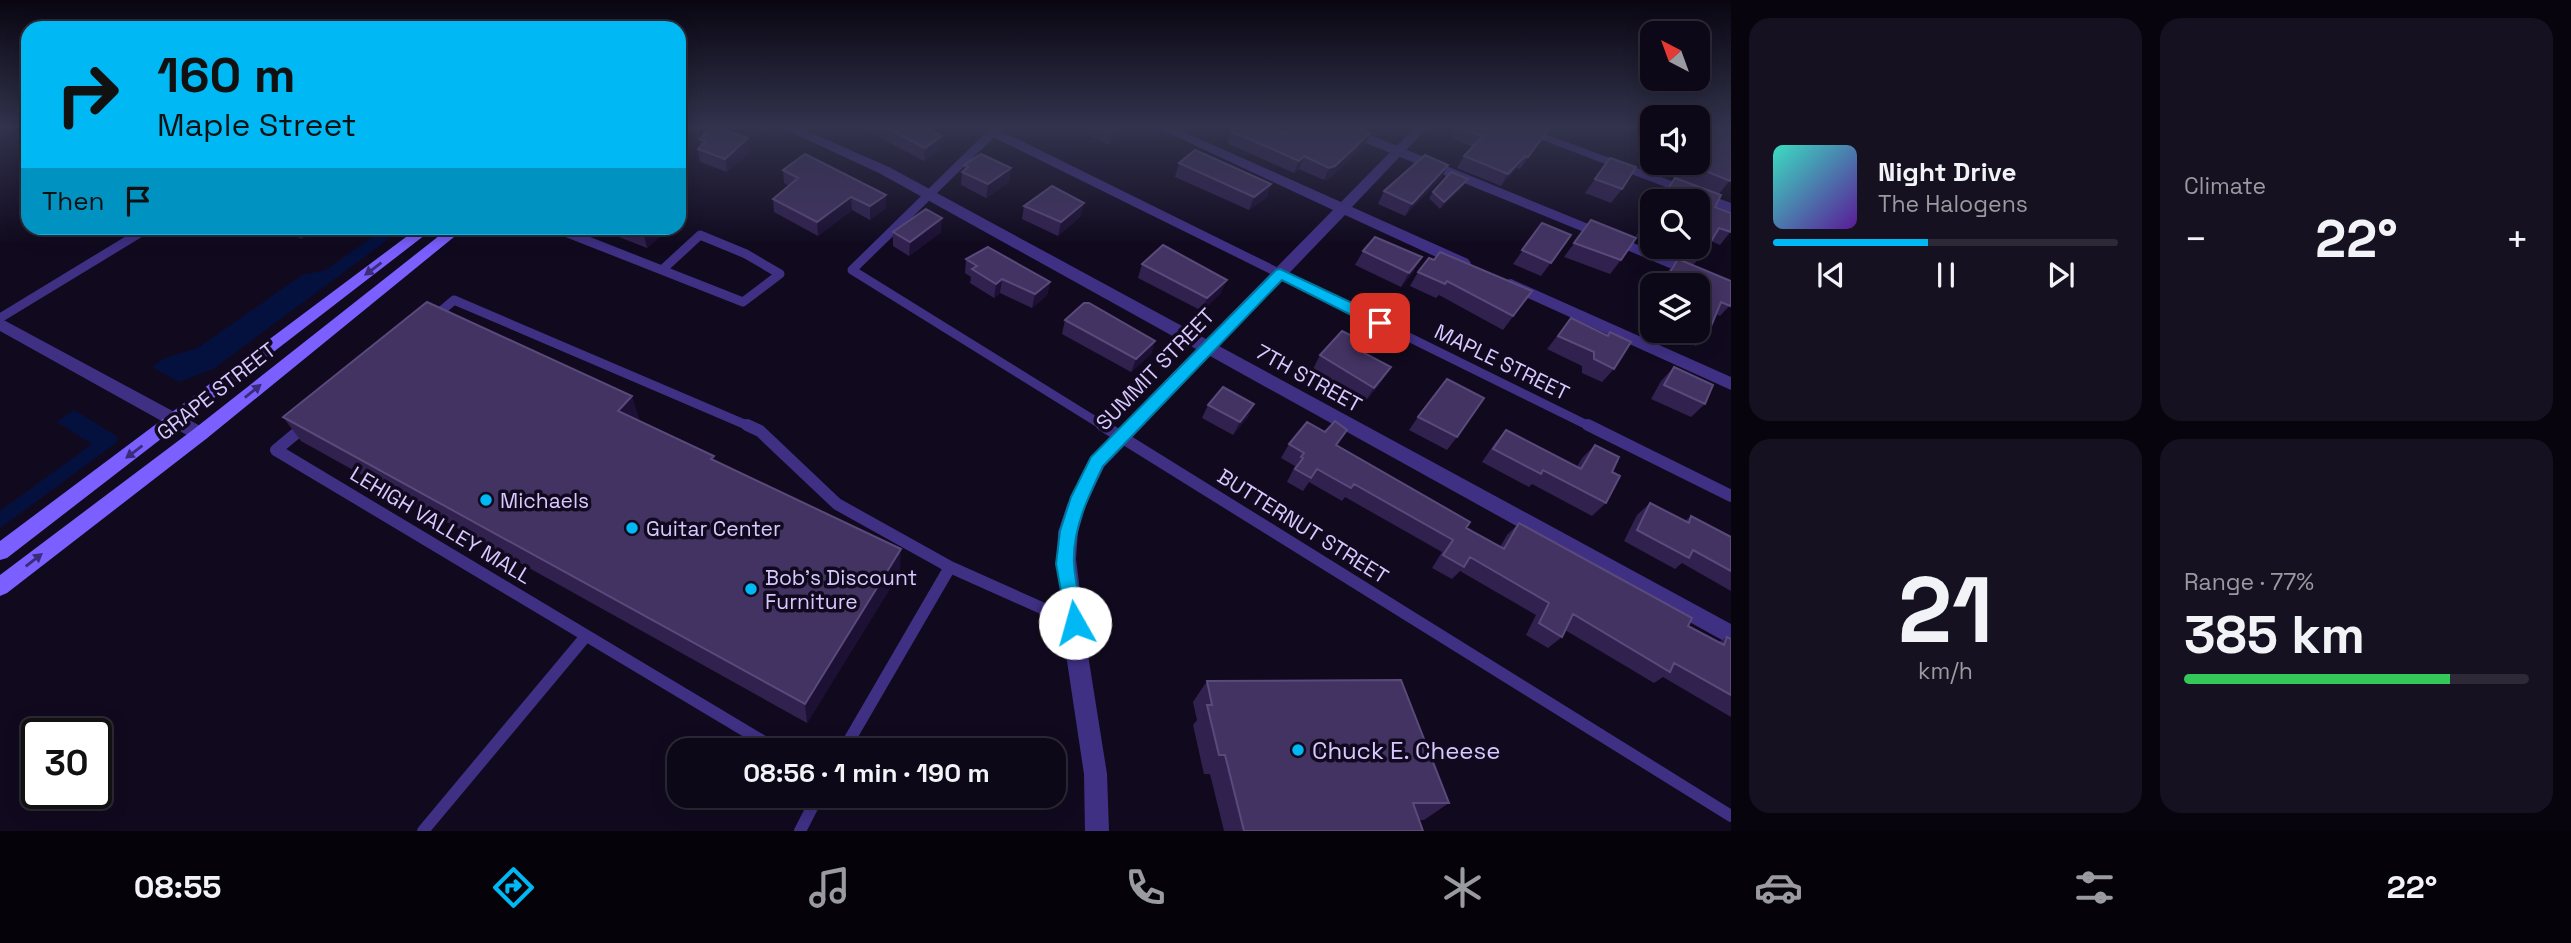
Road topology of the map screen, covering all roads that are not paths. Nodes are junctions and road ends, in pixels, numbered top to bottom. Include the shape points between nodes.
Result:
1 (876, 167) edge
2 (956, 167) edge
3 (1068, 167) edge
4 (1250, 167) edge
5 (1384, 167) edge
6 (1437, 167) edge
7 (1621, 167) edge
8 (928, 194) junction
9 (1731, 208) edge
10 (1343, 209) junction
11 (136, 235) edge
12 (418, 235) edge
13 (449, 235) edge
14 (573, 235) edge
15 (662, 270) junction
16 (1693, 272) edge
17 (1280, 273) junction
18 (0, 318) edge
19 (0, 324) edge
20 (423, 326) edge
21 (1208, 349) junction
22 (1731, 384) edge
23 (318, 415) edge
24 (176, 421) junction
25 (200, 433) junction
26 (1122, 435) junction
27 (1731, 496) edge
28 (0, 552) edge
29 (950, 567) junction
30 (0, 587) edge
31 (1075, 623) junction
32 (1731, 635) edge
33 (586, 636) junction
34 (757, 738) edge
35 (851, 738) edge
36 (812, 808) edge
37 (1731, 816) edge
38 (422, 831) edge
39 (800, 831) edge
40 (1097, 831) edge

1 - 8 street, 7TH STREET
2 - 8 lane
3 - 17 lane, MAPLE STREET
4 - 10 street
5 - 10 street, SUMMIT STREET
6 - 16 lane
7 - 9 street
8 - 21 street, 7TH STREET
8 - 26 lane, BUTTERNUT STREET via 852,270
10 - 17 street, SUMMIT STREET
10 - 22 street
11 - 18 lane
12 -> 24 main road, GRAPE STREET
25 -> 13 main road, GRAPE STREET
14 - 15 lane
15 - 15 lane via 743,302 780,274 747,254 700,235
17 - 21 street, SUMMIT STREET
17 - 27 lane, MAPLE STREET
19 - 24 street
20 - 29 lane via 454,300 760,431 837,504
21 - 26 street, SUMMIT STREET
21 - 32 street, 7TH STREET
23 - 33 lane, LEHIGH VALLEY MALL via 276,450
24 - 25 street
24 -> 28 main road, GRAPE STREET
30 -> 25 main road, GRAPE STREET
26 - 31 street, SUMMIT STREET via 1097,462 1068,531 1065,564
26 - 37 lane, BUTTERNUT STREET
29 - 31 lane
29 - 35 lane
31 - 40 street, SUMMIT STREET via 1091,738
33 - 34 lane, LEHIGH VALLEY MALL
33 - 38 lane
36 - 39 lane

